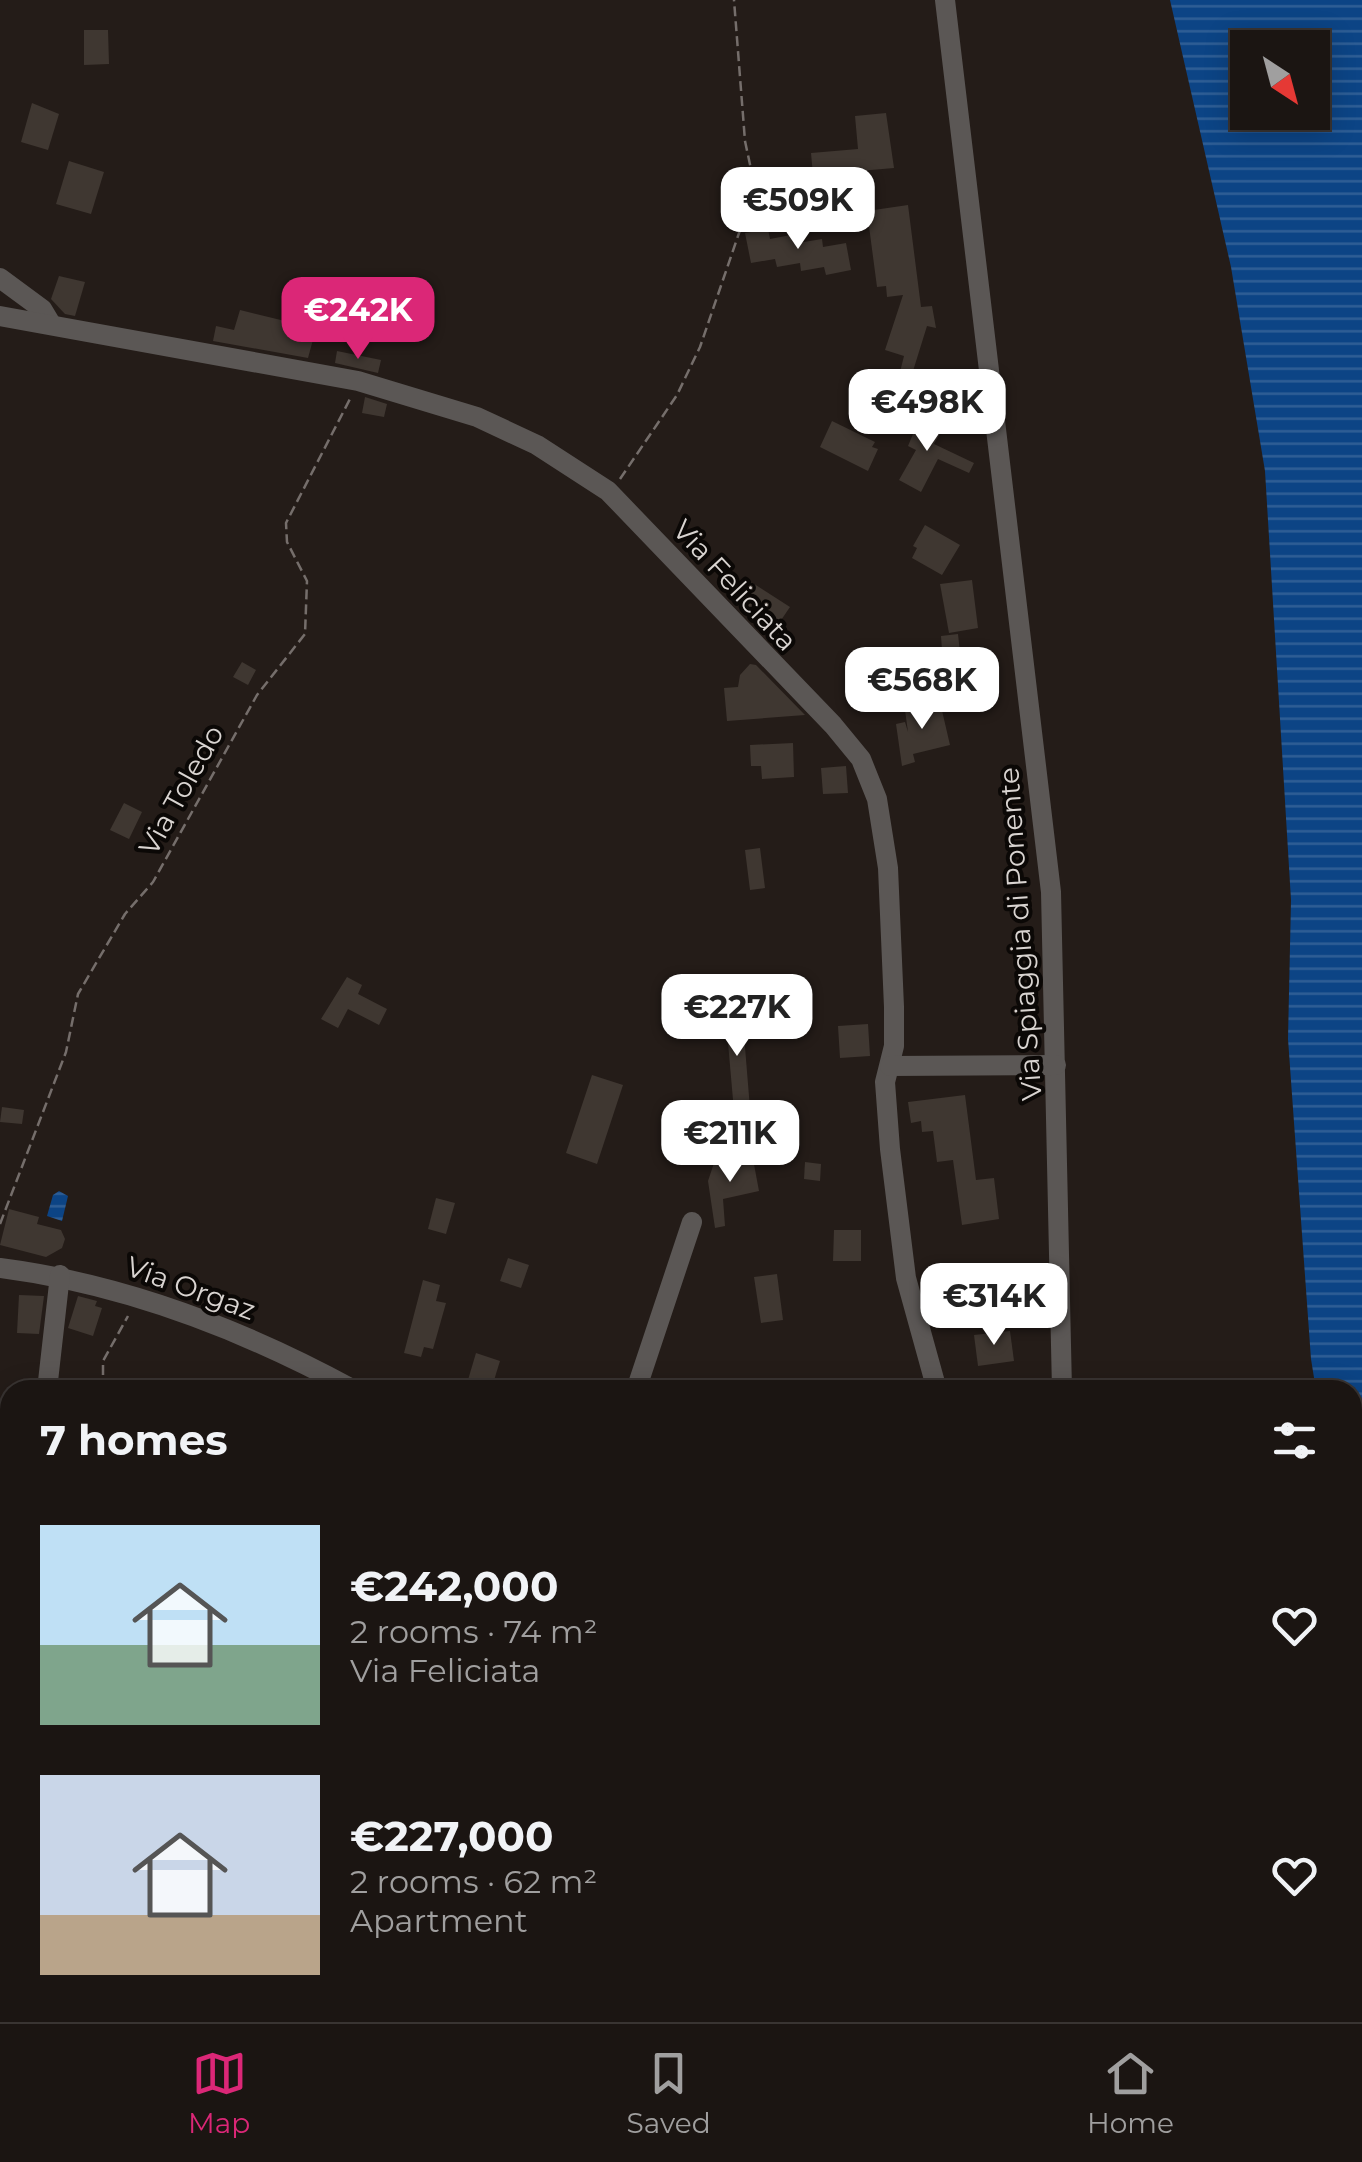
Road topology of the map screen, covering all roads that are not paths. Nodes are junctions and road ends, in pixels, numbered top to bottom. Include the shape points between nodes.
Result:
1 (945, 0) edge
2 (0, 278) edge
3 (0, 316) edge
4 (51, 324) junction
5 (1056, 1065) junction
6 (890, 1066) junction
7 (692, 1222) dead end
8 (0, 1268) edge
9 (60, 1276) junction
10 (49, 1380) edge
11 (334, 1380) edge
12 (639, 1380) edge
13 (934, 1380) edge
14 (1062, 1380) edge

1 - 5 street, Via Spiaggia di Ponente via 1049,874
2 - 4 street via 42,309
3 - 4 street, Via Feliciata
4 - 6 street, Via Feliciata via 358,381 477,416 577,467 608,491 860,760 877,799 888,868
5 - 6 street
5 - 14 street, Via Spiaggia di Ponente
6 - 13 street, Via Feliciata via 890,1149 906,1278
7 - 12 street
8 - 9 street, Via Orgaz
9 - 10 street
9 - 11 street, Via Orgaz via 268,1346

